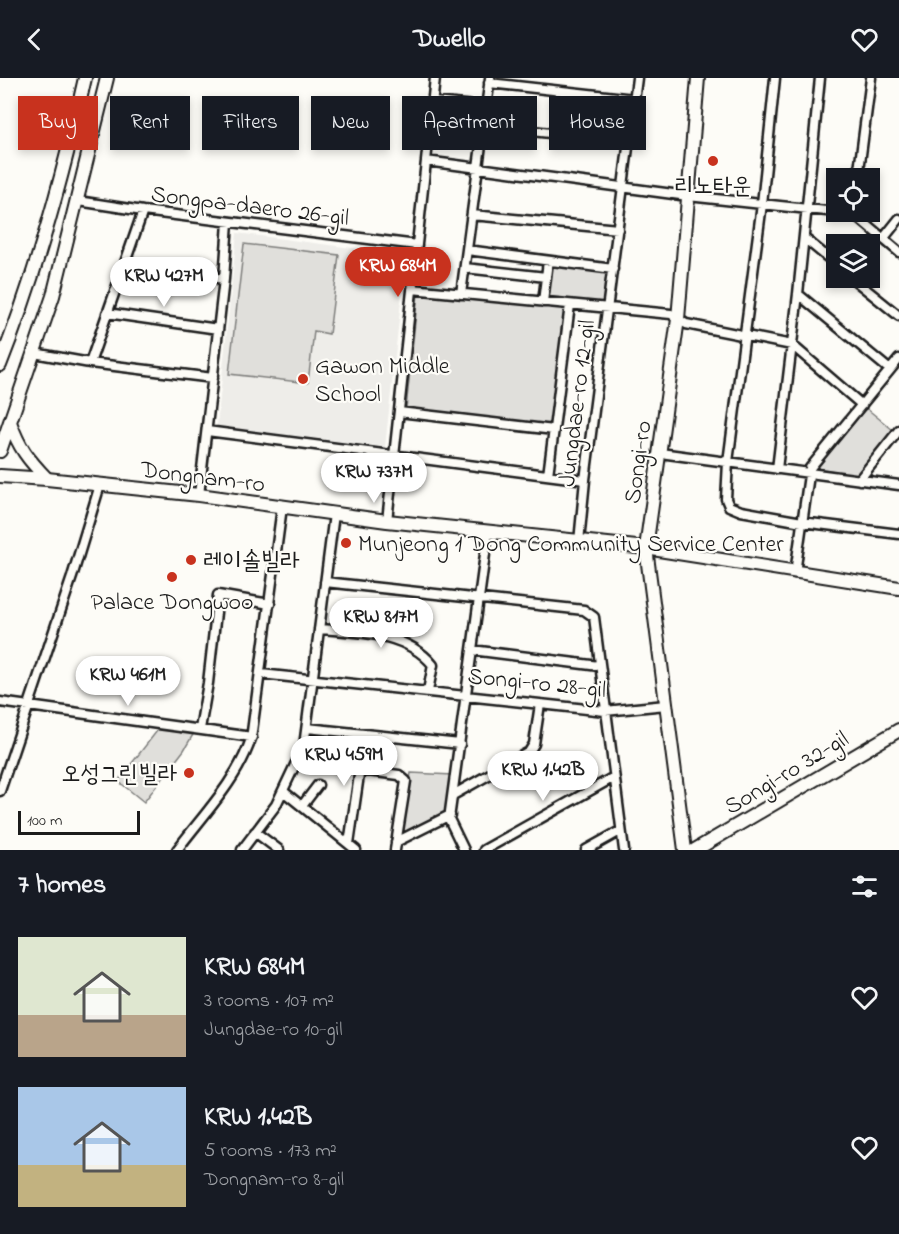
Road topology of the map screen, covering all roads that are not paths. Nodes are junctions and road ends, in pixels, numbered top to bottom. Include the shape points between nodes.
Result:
1 (85, 78) edge
2 (107, 78) edge
3 (435, 78) edge
4 (637, 78) edge
5 (698, 78) edge
6 (776, 78) edge
7 (820, 78) edge
8 (871, 78) edge
9 (489, 81) edge
10 (434, 96) edge
11 (487, 96) edge
12 (610, 96) edge
13 (634, 96) edge
14 (427, 150) edge
15 (480, 150) edge
16 (627, 150) edge
17 (426, 161) junction
18 (478, 168) junction
19 (859, 168) edge
20 (622, 186) junction
21 (688, 196) junction
22 (78, 201) junction
23 (762, 204) junction
24 (807, 208) junction
25 (826, 210) edge
26 (143, 212) junction
27 (472, 215) junction
28 (899, 219) edge
29 (228, 222) junction
30 (864, 222) edge
31 (618, 229) junction
32 (804, 238) junction
33 (883, 239) junction
34 (417, 245) junction
35 (467, 250) junction
36 (899, 252) edge
37 (826, 256) edge
38 (548, 261) junction
39 (124, 265) junction
40 (465, 268) junction
41 (613, 269) junction
42 (546, 277) junction
43 (224, 279) junction
44 (864, 288) edge
45 (412, 289) junction
46 (461, 294) junction
47 (798, 294) junction
48 (543, 302) junction
49 (570, 305) junction
50 (608, 308) junction
51 (107, 313) junction
52 (899, 316) edge
53 (678, 319) junction
54 (218, 329) junction
55 (745, 336) junction
56 (792, 345) junction
57 (34, 353) junction
58 (899, 359) edge
59 (90, 363) junction
60 (0, 365) edge
61 (891, 370) junction
62 (213, 378) junction
63 (862, 405) junction
64 (399, 412) junction
65 (10, 422) junction
66 (554, 430) junction
67 (899, 430) edge
68 (207, 431) junction
69 (0, 451) edge
70 (660, 453) junction
71 (394, 455) junction
72 (728, 462) junction
73 (777, 469) junction
74 (810, 473) junction
75 (548, 475) junction
76 (0, 476) edge
77 (47, 478) junction
78 (585, 480) junction
79 (859, 480) junction
80 (100, 485) junction
81 (899, 485) edge
82 (199, 495) junction
83 (282, 507) junction
84 (334, 514) junction
85 (387, 521) junction
86 (802, 522) junction
87 (488, 532) junction
88 (899, 534) edge
89 (579, 542) junction
90 (646, 548) junction
91 (795, 573) junction
92 (325, 582) junction
93 (899, 588) edge
94 (479, 599) junction
95 (270, 604) junction
96 (319, 629) junction
97 (472, 650) junction
98 (599, 666) junction
99 (261, 674) junction
100 (313, 678) junction
101 (428, 691) junction
102 (466, 695) junction
103 (0, 702) edge
104 (540, 704) junction
105 (666, 705) junction
106 (28, 707) junction
107 (605, 711) junction
108 (307, 728) junction
109 (200, 729) junction
110 (899, 730) edge
111 (365, 734) junction
112 (252, 737) junction
113 (460, 744) junction
114 (360, 770) junction
115 (614, 777) junction
116 (318, 785) dead end
117 (0, 791) edge
118 (283, 791) junction
119 (453, 795) junction
120 (302, 806) junction
121 (450, 815) junction
122 (620, 831) junction
123 (255, 832) junction
124 (349, 844) junction
125 (396, 846) edge
126 (177, 850) edge
127 (242, 850) edge
128 (279, 850) edge
129 (356, 850) edge
130 (464, 850) edge
131 (484, 850) edge
132 (586, 850) edge
133 (624, 850) edge
134 (685, 850) edge
135 (695, 850) edge

1 - 60 main road via 59,187
2 - 22 main road
3 - 10 street
4 - 13 street, Jungdae-ro 12-gil
5 - 21 main road, Songi-ro
6 - 23 street
7 - 24 street
8 - 19 street
9 - 11 street
9 - 12 street
14 - 17 street
15 - 18 street
16 - 20 street, Jungdae-ro 12-gil
17 - 18 street
17 - 34 street
18 - 20 street
18 - 27 street
20 - 21 street
20 - 31 street, Jungdae-ro 12-gil
21 - 23 street
21 - 53 main road, Songi-ro
22 - 26 street, Songpa-daero 26-gil
22 - 57 main road
23 - 24 street
23 - 55 street
24 - 25 street
24 - 32 street
26 - 29 street, Songpa-daero 26-gil
26 - 39 street
27 - 31 street
27 - 35 street
28 - 33 street
29 - 34 street, Songpa-daero 26-gil
29 - 43 street
30 - 33 street
31 - 41 street, Jungdae-ro 12-gil
32 - 37 street
32 - 47 street
33 - 36 street
34 - 45 street
35 - 38 street
35 - 40 street
38 - 41 street
38 - 42 street
39 - 43 street
39 - 51 street
40 - 42 street
40 - 46 street
41 - 50 street, Jungdae-ro 12-gil
42 - 48 street
43 - 54 street
44 - 52 street
45 - 46 street
45 - 64 street
46 - 48 street
47 - 56 street
47 - 61 street
48 - 49 street
49 - 50 street
49 - 66 street
50 - 53 street via 670,314
50 - 78 street, Jungdae-ro 12-gil
51 - 54 street
51 - 59 street
53 - 55 street
53 - 70 main road, Songi-ro
54 - 62 street
55 - 56 street
55 - 72 street
56 - 63 street
56 - 73 street
57 - 59 street
57 - 65 main road
58 - 61 street
59 - 62 street
61 - 63 street
62 - 68 street
63 - 74 street via 810,468
64 - 66 street
64 - 71 street
65 - 69 main road
65 - 77 main road via 26,457
66 - 75 street
67 - 79 street
68 - 71 street
68 - 82 street
70 - 72 street
70 - 90 main road, Songi-ro
71 - 75 street
71 - 85 street
72 - 73 street
72 - 86 street via 729,506
73 - 74 street
74 - 79 street
74 - 86 street
75 - 78 street
76 - 77 main road, Dongnam-ro
77 - 80 main road, Dongnam-ro
78 - 89 street, Jungdae-ro 12-gil
79 - 81 street
80 - 82 main road, Dongnam-ro
80 - 106 street
82 - 83 main road, Dongnam-ro
83 - 84 main road, Dongnam-ro
83 - 95 street
84 - 85 main road, Dongnam-ro
84 - 92 street
85 - 87 main road, Dongnam-ro
86 - 88 street
86 - 91 street
87 - 89 main road, Dongnam-ro
87 - 94 street
89 - 90 main road, Dongnam-ro
90 - 91 main road, Dongnam-ro
90 - 105 main road, Songi-ro
91 - 93 main road, Dongnam-ro
92 - 94 street
92 - 96 street
94 - 97 street
94 - 98 street via 584,610 594,617
95 - 99 street
95 - 109 street via 218,595
96 - 100 street
96 - 101 street via 375,634 425,655 433,665
97 - 98 street
97 - 102 street
98 - 107 street
99 - 100 street, Songi-ro 28-gil
99 - 112 street
100 - 101 street, Songi-ro 28-gil
100 - 108 street
101 - 102 street, Songi-ro 28-gil
102 - 104 street, Songi-ro 28-gil
102 - 113 street
103 - 106 street
104 - 107 street, Songi-ro 28-gil
104 - 119 street via 534,744 529,752
105 - 107 street, Songi-ro 28-gil
105 - 134 main road, Songi-ro
106 - 109 street
106 - 117 street
107 - 115 street
108 - 111 street
108 - 118 street via 304,746
109 - 112 street
110 - 135 main road, Songi-ro 32-gil
111 - 113 street
111 - 114 street
112 - 126 street via 236,772
113 - 119 street
114 - 124 street
114 - 125 street via 399,775 406,781
115 - 122 street
115 - 131 street
116 - 120 street
118 - 120 street
118 - 123 street
119 - 121 street
120 - 124 street
121 - 125 street
121 - 130 street
122 - 132 street
122 - 133 street
123 - 127 street
123 - 128 street
124 - 129 street

